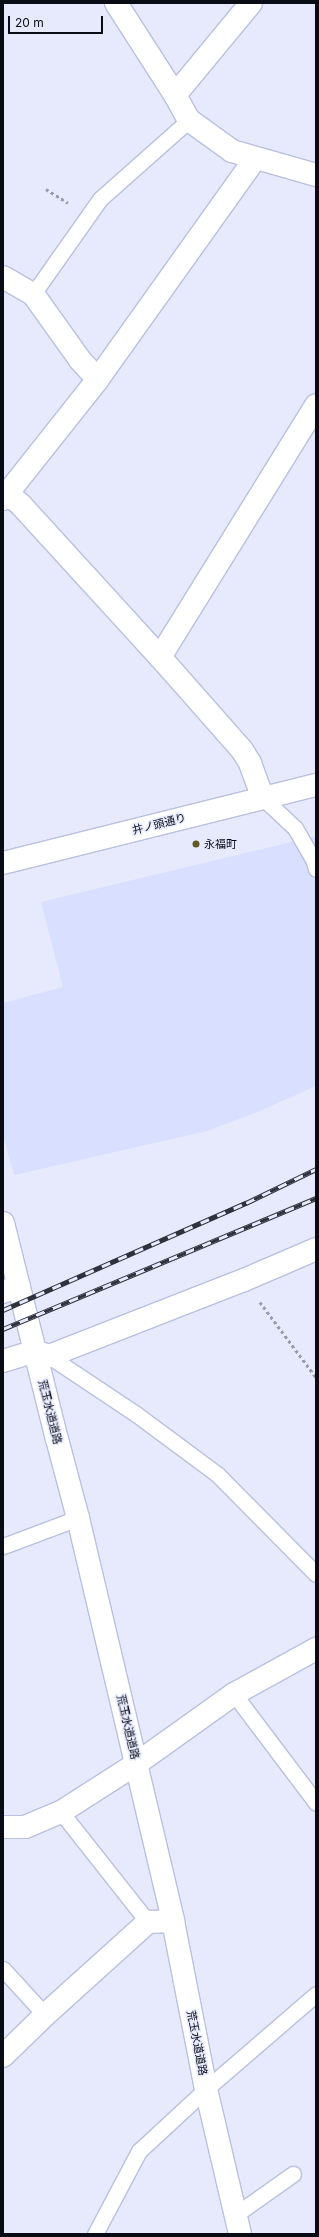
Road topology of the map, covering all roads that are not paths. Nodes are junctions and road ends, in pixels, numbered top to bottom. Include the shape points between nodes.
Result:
1 (116, 3) edge
2 (252, 3) edge
3 (175, 94) junction
4 (189, 120) junction
5 (255, 159) junction
6 (316, 175) edge
7 (3, 277) edge
8 (33, 294) junction
9 (98, 379) junction
10 (316, 405) edge
11 (5, 497) edge
12 (160, 657) junction
13 (316, 784) edge
14 (263, 798) junction
15 (3, 863) edge
16 (316, 870) edge
17 (3, 1223) edge
18 (316, 1249) edge
19 (11, 1289) edge
20 (42, 1354) junction
21 (3, 1361) edge
22 (78, 1518) junction
23 (3, 1546) edge
24 (316, 1574) edge
25 (316, 1649) edge
26 (234, 1694) junction
27 (136, 1764) junction
28 (316, 1803) edge
29 (61, 1812) junction
30 (3, 1827) edge
31 (173, 1921) junction
32 (148, 1922) junction
33 (3, 1970) edge
34 (315, 1997) edge
35 (45, 2015) junction
36 (3, 2056) edge
37 (206, 2089) junction
38 (293, 2174) dead end
39 (237, 2224) edge
40 (95, 2234) edge

1 - 3 street
2 - 3 street
3 - 4 street
4 - 5 street via 232,151
4 - 8 lane via 100,198
5 - 6 street
5 - 9 street
7 - 8 street
8 - 9 street via 80,360
9 - 11 street
10 - 12 street
11 - 12 street via 21,506
12 - 14 street via 242,750 250,763
13 - 14 street, 井ノ頭通り
14 - 15 street, 井ノ頭通り
14 - 16 lane via 295,828 314,861
17 - 19 street, 荒玉水道道路
18 - 20 street via 244,1280
19 - 20 street, 荒玉水道道路
20 - 21 street via 16,1355
20 - 22 street, 荒玉水道道路
20 - 24 lane via 136,1414 218,1475
22 - 23 lane
22 - 27 street, 荒玉水道道路
25 - 26 street
26 - 27 street
26 - 28 lane
27 - 29 street
27 - 31 street, 荒玉水道道路
29 - 30 street via 25,1827
29 - 32 lane
31 - 32 street
31 - 37 street, 荒玉水道道路
32 - 35 street
33 - 35 lane
34 - 37 lane
35 - 36 street
37 - 39 street, 荒玉水道道路
37 - 40 lane via 139,2152
38 - 39 lane

